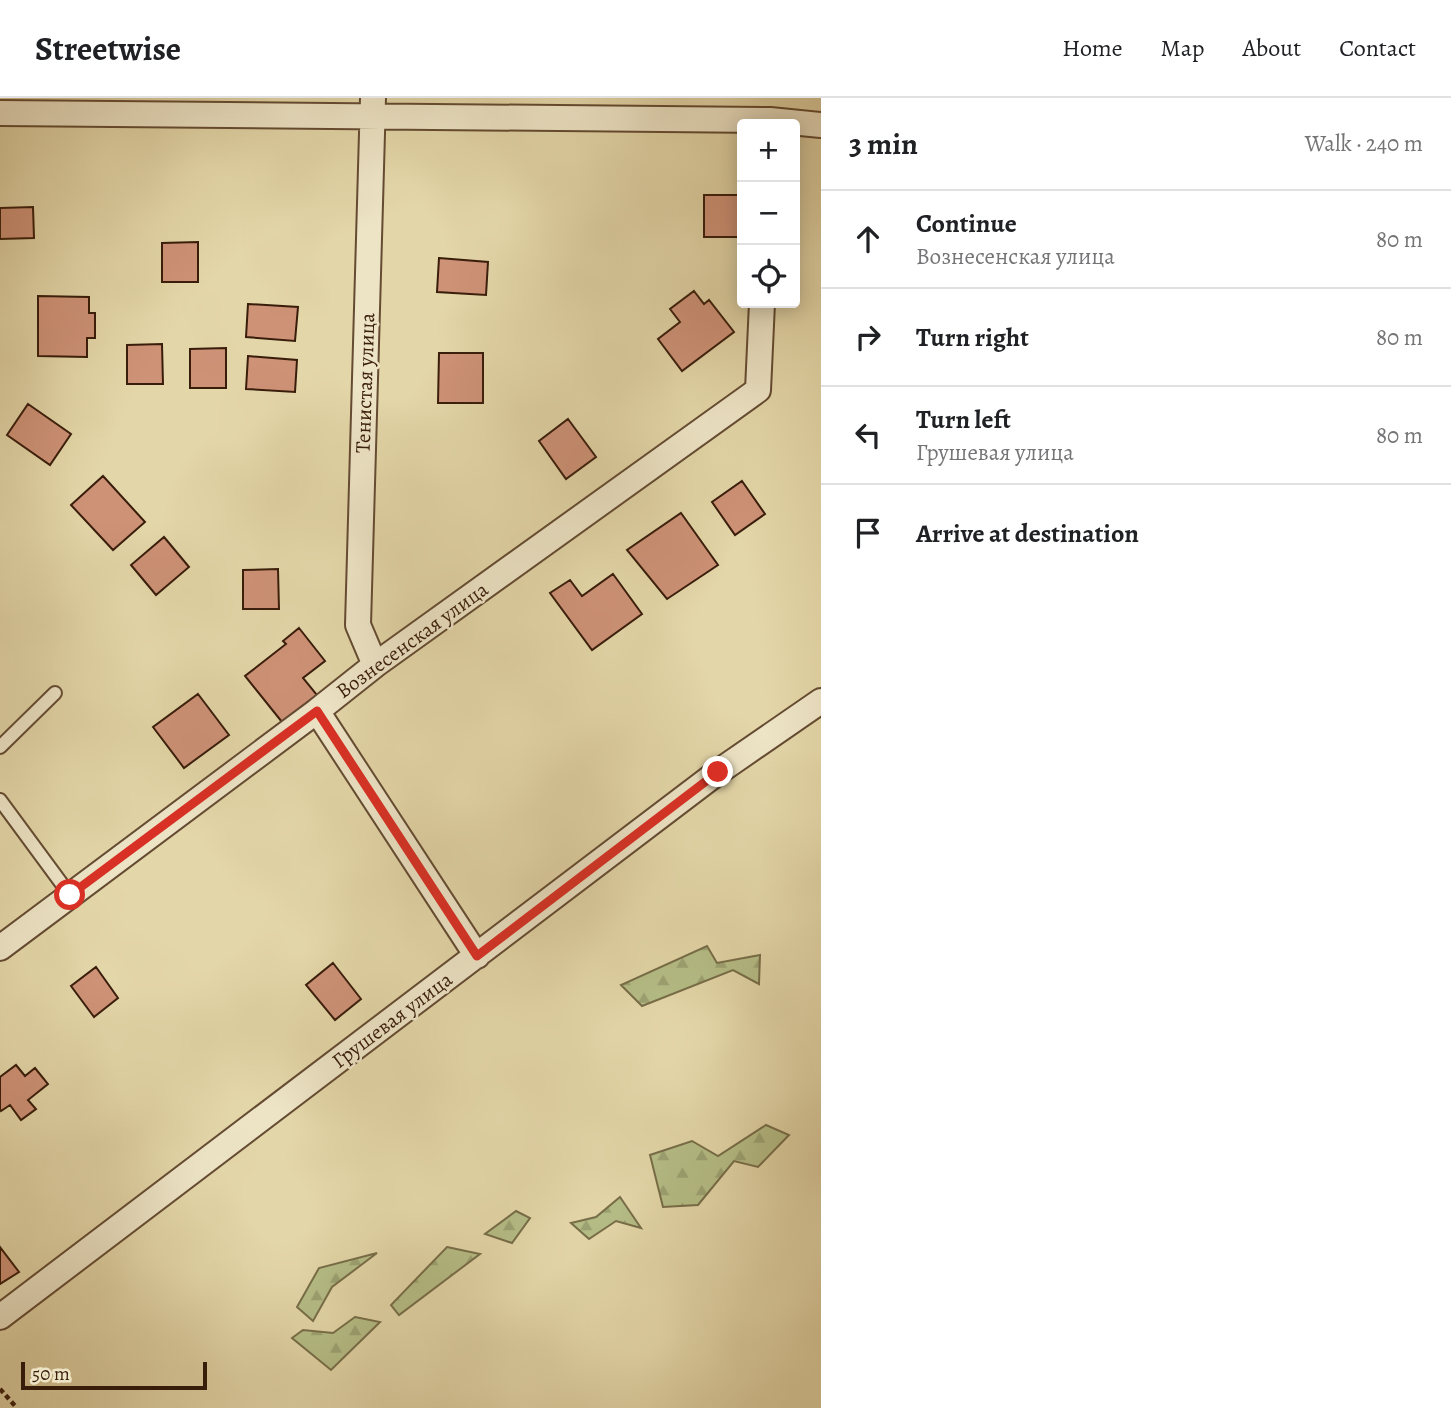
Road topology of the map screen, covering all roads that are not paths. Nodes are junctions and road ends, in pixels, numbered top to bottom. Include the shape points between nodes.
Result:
1 (372, 108) edge
2 (0, 113) edge
3 (770, 114) edge
4 (821, 125) edge
5 (762, 308) edge
6 (375, 665) junction
7 (55, 693) dead end
8 (821, 701) edge
9 (317, 711) junction
10 (0, 747) edge
11 (0, 800) edge
12 (70, 895) junction
13 (0, 948) edge
14 (477, 956) junction
15 (0, 1317) edge

1 - 2 street
1 - 3 street
1 - 6 street, Тенистая улица via 358,625
3 - 4 street
5 - 6 street, Вознесенская улица via 758,390
6 - 9 street, Вознесенская улица
7 - 10 lane
8 - 14 street, Грушевая улица via 718,772
9 - 12 street, Вознесенская улица
9 - 14 street
11 - 12 lane
12 - 13 street, Вознесенская улица
14 - 15 street, Грушевая улица

